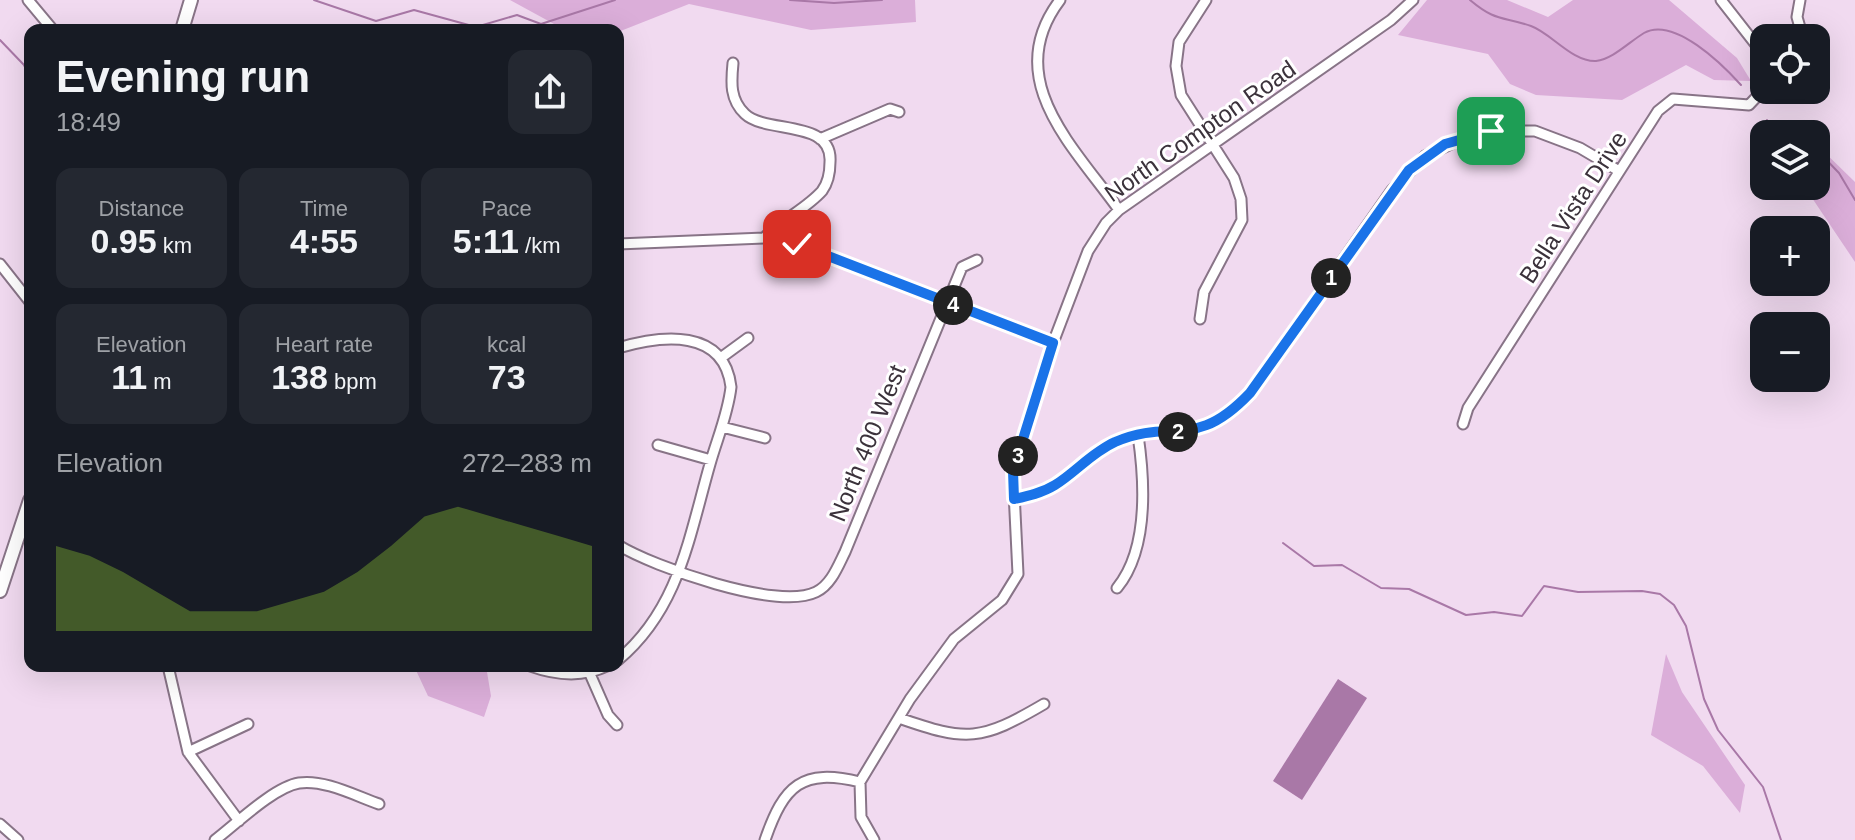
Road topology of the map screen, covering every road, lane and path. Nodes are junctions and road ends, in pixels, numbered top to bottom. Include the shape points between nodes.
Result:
1 (28, 0) edge
2 (191, 0) edge
3 (1060, 0) edge
4 (1206, 0) edge
5 (1413, 0) edge
6 (1721, 0) edge
7 (1800, 0) edge
8 (48, 24) edge
9 (184, 24) edge
10 (1799, 24) edge
11 (1750, 37) edge
12 (733, 63) dead end
13 (1750, 104) edge
14 (899, 112) dead end
15 (820, 139) junction
16 (1211, 146) junction
17 (1619, 171) junction
18 (1119, 210) junction
19 (764, 238) junction
20 (624, 244) edge
21 (977, 260) dead end
22 (0, 264) edge
23 (24, 294) edge
24 (946, 302) junction
25 (1200, 319) dead end
26 (748, 338) dead end
27 (1053, 343) junction
28 (624, 347) edge
29 (722, 357) junction
30 (1463, 424) dead end
31 (722, 427) junction
32 (1138, 435) junction
33 (765, 438) dead end
34 (658, 445) dead end
35 (711, 460) junction
36 (1014, 499) junction
37 (24, 518) edge
38 (16, 542) junction
39 (624, 548) edge
40 (0, 554) edge
41 (680, 574) junction
42 (1117, 588) dead end
43 (0, 591) edge
44 (624, 655) edge
45 (169, 672) edge
46 (547, 672) edge
47 (594, 672) edge
48 (590, 674) junction
49 (1044, 704) dead end
50 (899, 718) junction
51 (248, 724) dead end
52 (617, 725) dead end
53 (188, 752) junction
54 (860, 782) junction
55 (379, 804) dead end
56 (239, 821) junction
57 (0, 824) edge
58 (18, 840) edge
59 (215, 840) edge
60 (765, 840) edge
61 (874, 840) edge

1 - 8 street
2 - 9 main road
3 - 18 street via 1037,50 1045,107
4 - 16 street via 1179,42 1176,66 1181,95
5 - 16 street, North Compton Road
6 - 11 street
7 - 10 street
12 - 15 street via 734,102 748,118
13 - 17 street, Bella Vista Drive via 1673,99 1658,111
14 - 15 street via 890,109
15 - 19 street via 831,156 823,190
16 - 18 street, North Compton Road
16 - 25 street via 1234,178 1242,220 1204,292
17 - 30 street, Bella Vista Drive via 1468,408
17 - 32 street via 1535,131 1491,131 1445,144 1425,156 1392,190 1231,414 1191,432
18 - 27 street, North Compton Road via 1088,251
19 - 20 street
19 - 24 street via 797,244
21 - 24 street, North 400 West via 962,267
22 - 23 street
24 - 27 street
24 - 41 street, North 400 West via 834,575 816,592 780,598
26 - 29 street
27 - 36 street, North Compton Road via 1013,471
28 - 29 street via 693,341
29 - 31 street via 731,387
31 - 33 street
31 - 35 street
32 - 36 street via 1094,452 1043,491
32 - 42 street via 1142,512 1129,573
34 - 35 street
35 - 41 street
36 - 50 street, North Compton Road via 1020,558 1012,588 954,639
37 - 38 main road
38 - 40 main road
38 - 43 main road
39 - 41 street
41 - 44 street via 662,613
45 - 53 street
46 - 48 street
47 - 48 street
48 - 52 street
49 - 50 street via 989,733 966,736
50 - 54 street, North Compton Road
51 - 53 street
53 - 56 street
54 - 60 street via 820,775 804,781 776,810
54 - 61 street via 861,817
55 - 56 street via 300,783 282,789
56 - 59 street
57 - 58 street

